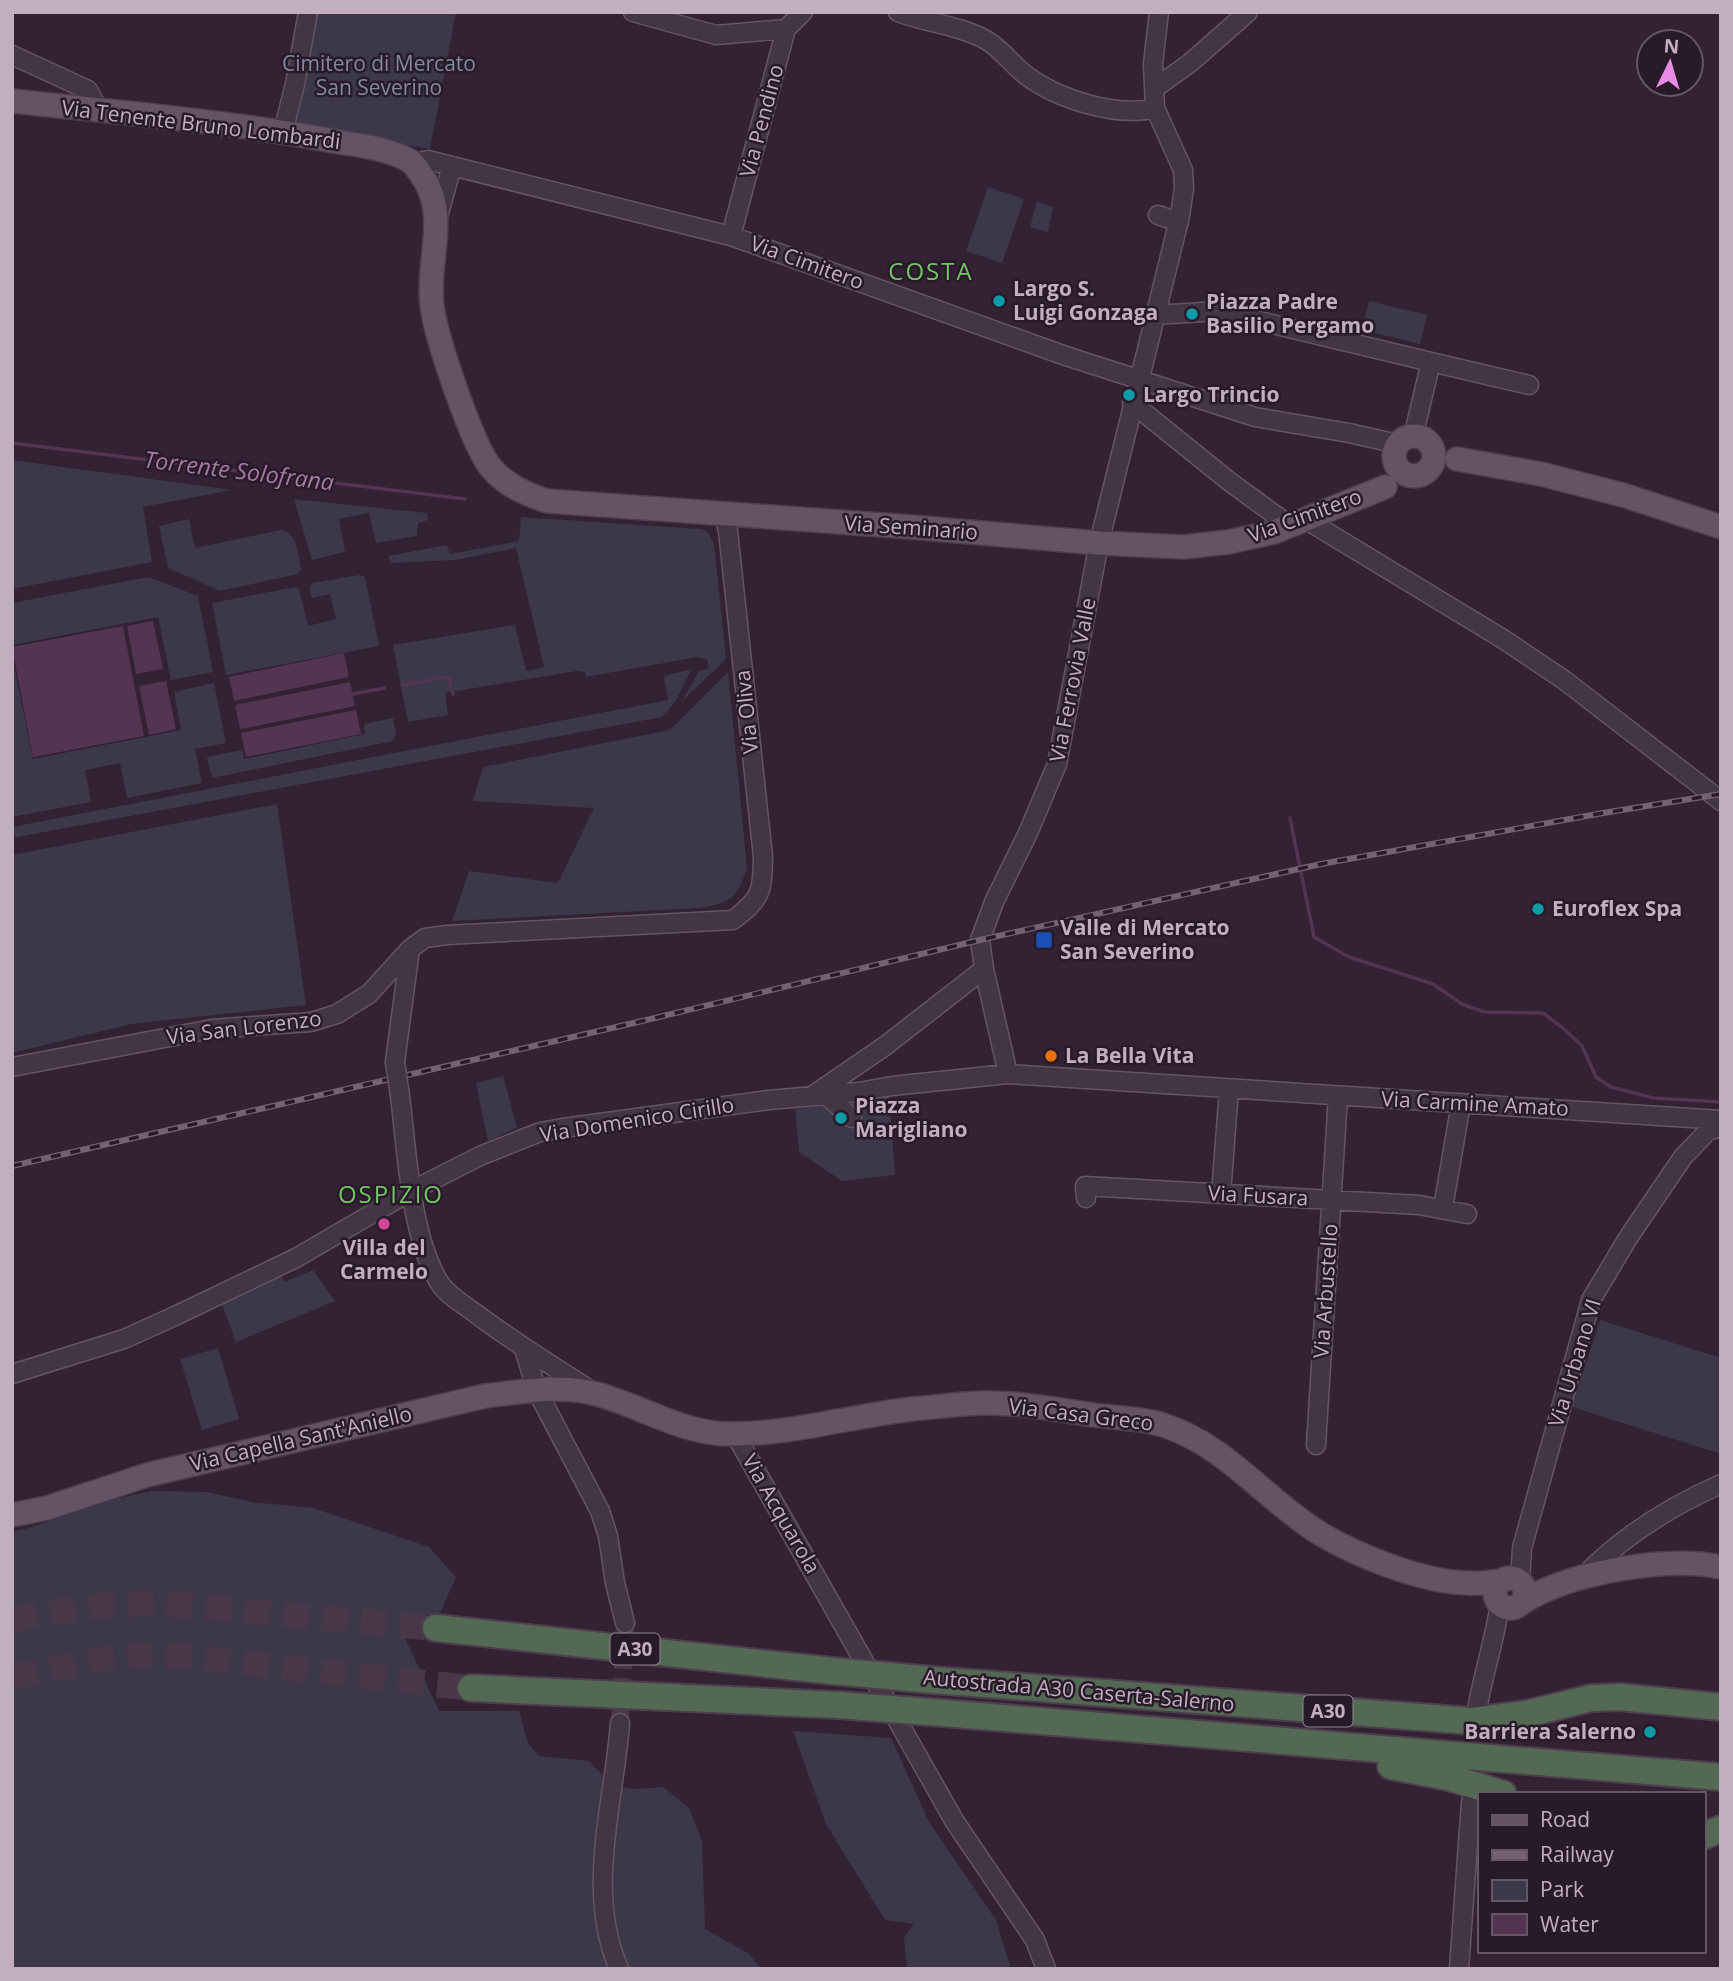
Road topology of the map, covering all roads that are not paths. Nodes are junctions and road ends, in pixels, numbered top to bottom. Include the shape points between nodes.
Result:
1 (308, 12) edge
2 (633, 12) edge
3 (803, 12) edge
4 (898, 12) edge
5 (1159, 12) edge
6 (1248, 12) edge
7 (786, 29) junction
8 (12, 55) edge
9 (1155, 88) junction
10 (12, 101) edge
11 (1155, 108) junction
12 (99, 111) junction
13 (283, 132) junction
14 (412, 163) junction
15 (452, 166) junction
16 (428, 183) junction
17 (1158, 215) dead end
18 (438, 217) junction
19 (1179, 222) junction
20 (731, 236) junction
21 (1155, 315) junction
22 (1431, 362) junction
23 (1138, 379) junction
24 (1529, 385) dead end
25 (1132, 403) junction
26 (1414, 456) junction
27 (723, 515) junction
28 (1297, 522) junction
29 (1721, 527) edge
30 (1099, 543) junction
31 (1721, 801) edge
32 (410, 949) junction
33 (984, 969) junction
34 (12, 1067) edge
35 (1008, 1074) junction
36 (1229, 1089) junction
37 (819, 1096) junction
38 (1338, 1096) junction
39 (1461, 1103) junction
40 (852, 1118) dead end
41 (1680, 1124) junction
42 (1712, 1124) edge
43 (1683, 1157) junction
44 (411, 1191) junction
45 (1221, 1194) junction
46 (1086, 1198) dead end
47 (1332, 1199) junction
48 (1443, 1208) junction
49 (1467, 1214) dead end
50 (524, 1349) junction
51 (12, 1374) edge
52 (537, 1391) junction
53 (596, 1393) junction
54 (735, 1434) junction
55 (1316, 1445) dead end
56 (1721, 1485) edge
57 (12, 1515) edge
58 (1721, 1567) edge
59 (1585, 1575) junction
60 (1514, 1592) junction
61 (625, 1623) tunnel mouth
62 (436, 1628) tunnel mouth
63 (471, 1688) tunnel mouth
64 (1721, 1707) edge
65 (1477, 1710) tunnel mouth
66 (620, 1723) tunnel mouth
67 (1231, 1737) junction
68 (1721, 1777) edge
69 (1498, 1792) edge
70 (1471, 1802) dead end
71 (620, 1969) edge
72 (1046, 1969) edge
73 (1459, 1969) edge

1 - 13 street
2 - 7 street via 716,35
3 - 7 street
4 - 11 street via 988,41 1026,75 1085,104 1144,111
5 - 9 street
6 - 9 street
7 - 20 street, Via Pendino
8 - 12 street via 88,90
9 - 11 street
10 - 12 main road, Via Tenente Bruno Lombardi
11 - 19 street, Via Ferrovia Valle via 1183,170
12 - 13 main road, Via Tenente Bruno Lombardi
13 - 14 main road, Via Tenente Bruno Lombardi via 388,151
14 - 15 street, Via Cimitero via 428,160
14 - 16 main road
15 - 16 street
15 - 18 street
15 - 20 street, Via Cimitero
16 - 18 main road
17 - 19 street
18 - 27 main road via 432,305 440,341 490,468 526,494 547,501
19 - 21 street, Via Ferrovia Valle
20 - 23 street, Via Cimitero
21 - 22 street via 1218,311
21 - 23 street, Via Ferrovia Valle
22 - 24 street
22 - 26 street
23 - 25 street, Via Ferrovia Valle
23 - 26 street, Via Cimitero via 1255,417 1390,442
25 - 28 street via 1230,482
25 - 30 street, Via Ferrovia Valle
26 - 28 main road, Via Cimitero via 1385,487
26 - 29 main road via 1541,474
27 - 30 main road, Via Seminario
27 - 32 street, Via Oliva via 763,857 762,890 733,920 447,935 425,938
28 - 30 main road, Via Cimitero via 1274,532 1184,547
28 - 31 street via 1503,639
30 - 33 street, Via Ferrovia Valle via 1057,764 987,918 980,940
32 - 34 street, Via San Lorenzo via 369,995 337,1014 311,1022 212,1029
32 - 44 street, bridge via 395,1062
33 - 35 street, Via Ferrovia Valle
33 - 37 street
35 - 36 street, Via Domenico Cirillo
35 - 37 street, Via Domenico Cirillo
36 - 38 street, Via Carmine Amato
36 - 45 street
37 - 40 street
37 - 44 street, Via Domenico Cirillo via 540,1132
38 - 39 street, Via Carmine Amato
38 - 47 street, Via Arbustello
39 - 41 street, Via Carmine Amato
39 - 48 street
41 - 42 street, Via Carmine Amato
41 - 43 street, Via Urbano VI via 1686,1140
42 - 43 street, Via Urbano VI
43 - 60 street, Via Urbano VI via 1591,1300
44 - 50 street, Via Acquarola via 425,1248 440,1284
44 - 51 street, Via Domenico Cirillo via 296,1258 175,1316 124,1339
45 - 46 street, Via Fusara via 1085,1186
45 - 47 street, Via Fusara
47 - 48 street, Via Fusara
47 - 55 street, Via Arbustello
48 - 49 street, Via Fusara
50 - 52 street
50 - 53 street, Via Acquarola
52 - 53 main road, Via Capella Sant'Aniello
52 - 57 main road, Via Capella Sant'Aniello via 485,1396 233,1454
52 - 61 street via 600,1511
53 - 54 main road, Via Acquarola via 681,1426
54 - 60 main road, Via Casa Greco via 984,1403 1161,1424 1201,1443 1312,1528 1349,1549 1392,1567
54 - 72 street, Via Acquarola via 955,1822 1035,1940
56 - 59 street via 1647,1523
58 - 59 main road, Via Casa Greco via 1678,1563
59 - 60 main road, Via Casa Greco
60 - 65 street via 1496,1630
62 - 64 highway, Autostrada A30 Caserta-Salerno / A30, bridge via 933,1680 1472,1721 1527,1714 1591,1698
63 - 67 highway, Autostrada A30 Caserta-Salerno / A30, bridge via 838,1705
66 - 71 street via 603,1864 604,1918
67 - 68 highway, Autostrada A30 Caserta-Salerno / A30
67 - 69 highway via 1416,1770
70 - 73 street

